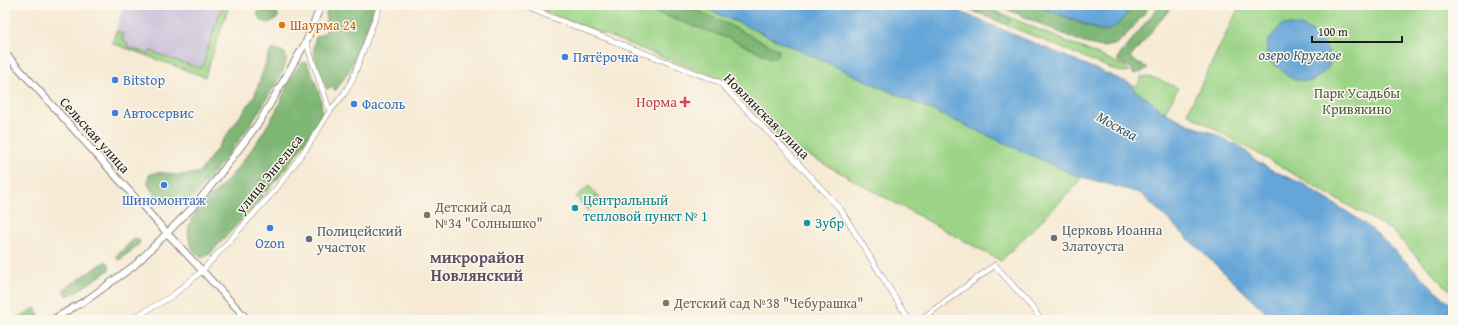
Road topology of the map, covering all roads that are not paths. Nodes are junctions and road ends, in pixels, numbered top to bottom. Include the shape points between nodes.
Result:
1 (380, 5) edge
2 (520, 5) edge
3 (319, 6) edge
4 (306, 42) junction
5 (5, 53) edge
6 (342, 97) junction
7 (326, 102) junction
8 (330, 111) junction
9 (167, 233) junction
10 (202, 271) junction
11 (52, 320) edge
12 (130, 320) edge
13 (248, 320) edge
14 (909, 320) edge
15 (920, 320) edge
16 (1040, 320) edge

1 - 6 street, улица Энгельса via 353,78
2 - 14 street, Новлянская улица via 719,82 841,210
3 - 4 street
4 - 7 street
4 - 9 street via 260,121 214,182
5 - 9 street, Сельская улица
6 - 7 street
6 - 8 street, улица Энгельса
7 - 8 street
8 - 10 street, улица Энгельса via 276,189
9 - 10 street, Сельская улица
9 - 11 street via 136,265 88,299
10 - 12 street, улица Энгельса via 172,296
10 - 13 street, Сельская улица
15 - 16 street via 995,265

